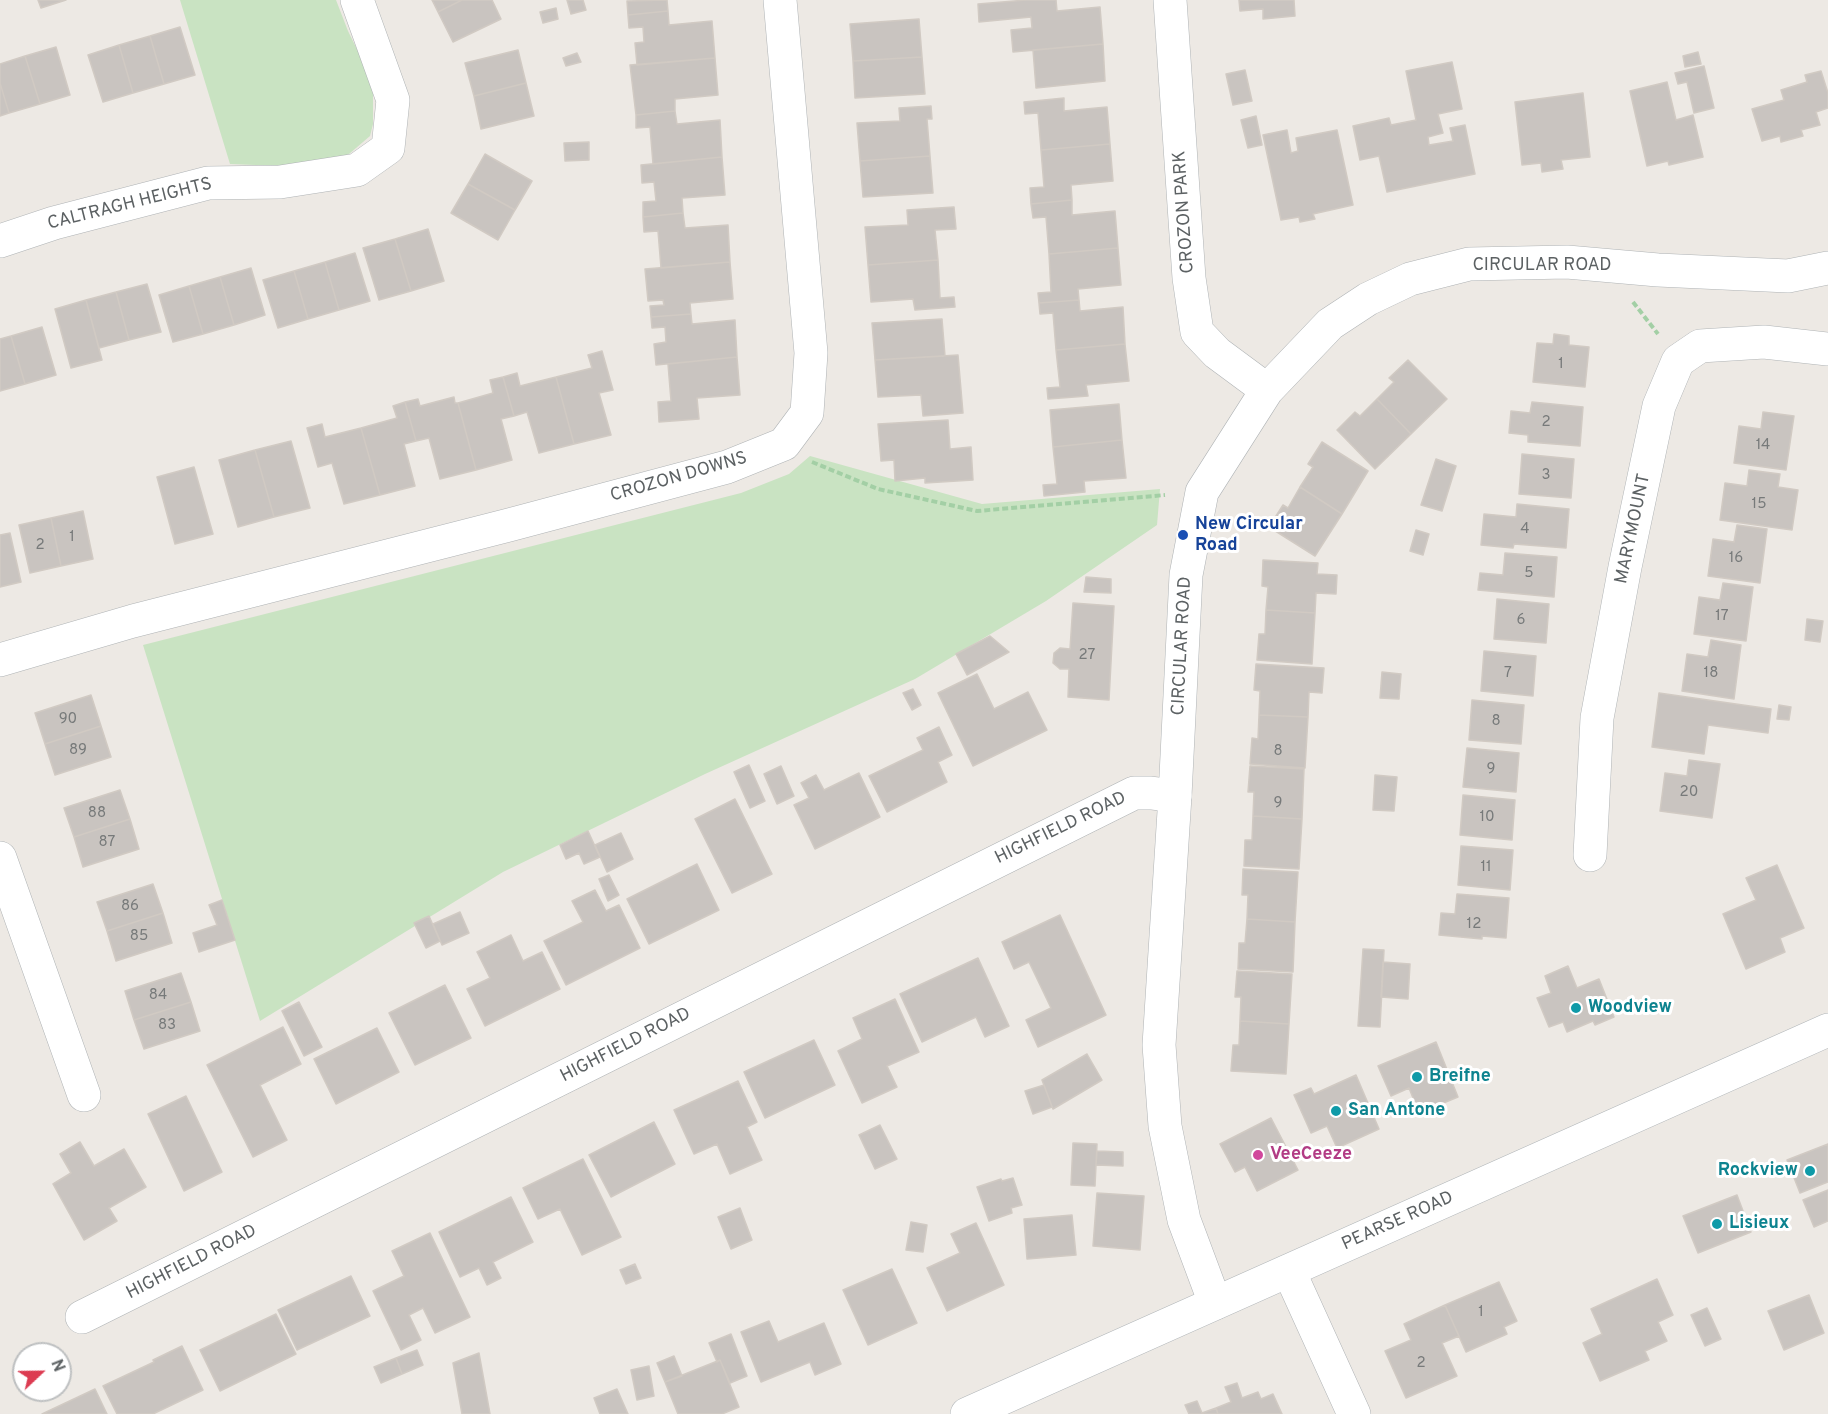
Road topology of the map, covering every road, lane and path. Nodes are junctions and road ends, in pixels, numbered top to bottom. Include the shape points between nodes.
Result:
1 (357, 0) edge
2 (780, 0) edge
3 (1170, 0) edge
4 (0, 242) edge
5 (1600, 265) junction
6 (1828, 268) edge
7 (1828, 349) edge
8 (1678, 361) junction
9 (1267, 390) junction
10 (783, 444) junction
11 (1202, 492) junction
12 (0, 660) edge
13 (1175, 796) junction
14 (1590, 855) dead end
15 (0, 858) edge
16 (1828, 1030) edge
17 (84, 1095) dead end
18 (1289, 1271) junction
19 (1215, 1304) junction
20 (82, 1317) dead end
21 (967, 1414) edge
22 (1354, 1414) edge

1 - 4 street, CALTRAGH HEIGHTS via 393,100 388,148 357,170 280,182 207,183 54,223
2 - 10 street, CROZON DOWNS via 811,352 807,413
3 - 9 street, CROZON PARK via 1189,278 1197,332 1217,353
5 - 6 street, CIRCULAR ROAD via 1788,276
5 - 8 path
5 - 9 street, CIRCULAR ROAD via 1469,264 1410,279 1368,299 1330,324
7 - 8 street via 1764,342 1700,346
8 - 14 street, MARYMOUNT via 1659,406 1597,717
9 - 11 street, CIRCULAR ROAD
10 - 11 path via 806,459 878,489 977,511
10 - 12 street, CROZON DOWNS via 727,467 134,621
11 - 13 street, CIRCULAR ROAD via 1186,575
13 - 19 street, CIRCULAR ROAD via 1159,1045 1165,1126 1184,1220
13 - 20 street, HIGHFIELD ROAD via 1134,793
15 - 17 street
16 - 18 street, PEARSE ROAD
18 - 19 street, PEARSE ROAD
18 - 22 street
19 - 21 street, PEARSE ROAD

